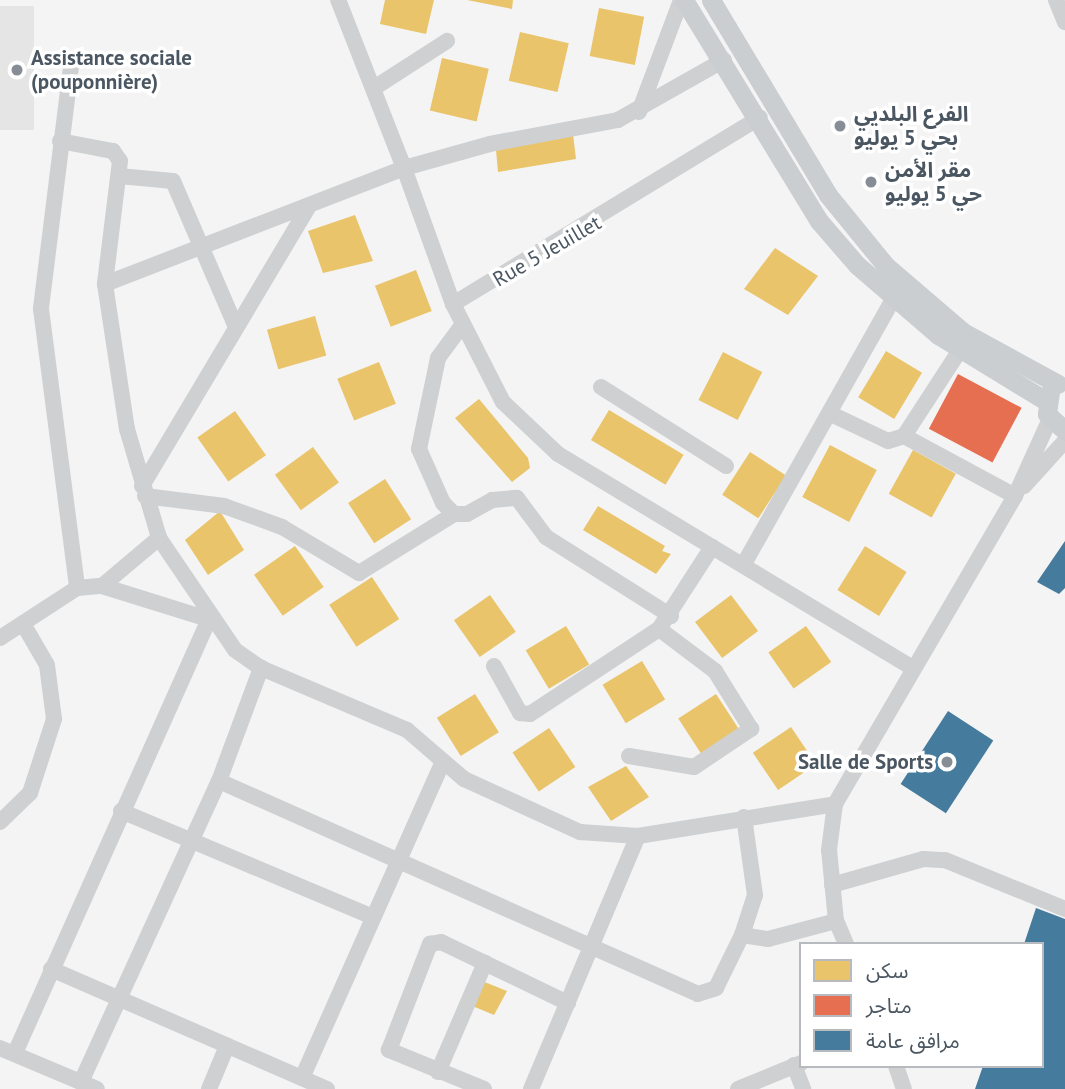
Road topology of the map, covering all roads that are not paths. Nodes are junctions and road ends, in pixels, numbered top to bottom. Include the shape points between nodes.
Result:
1 (338, 0) edge
2 (682, 0) edge
3 (711, 0) edge
4 (1056, 0) edge
5 (1065, 22) edge
6 (447, 41) dead end
7 (724, 60) junction
8 (71, 67) dead end
9 (374, 88) junction
10 (639, 113) junction
11 (760, 117) junction
12 (60, 141) junction
13 (404, 168) junction
14 (119, 176) junction
15 (308, 207) junction
16 (203, 248) junction
17 (105, 284) junction
18 (893, 299) junction
19 (453, 303) junction
20 (463, 324) junction
21 (235, 325) junction
22 (960, 350) junction
23 (1062, 383) edge
24 (601, 387) dead end
25 (831, 414) junction
26 (1054, 417) edge
27 (904, 436) junction
28 (1065, 441) edge
29 (726, 466) dead end
30 (144, 491) junction
31 (1015, 496) junction
32 (454, 514) junction
33 (159, 538) junction
34 (712, 547) junction
35 (745, 562) junction
36 (102, 586) junction
37 (76, 588) junction
38 (208, 616) junction
39 (671, 616) junction
40 (25, 627) junction
41 (659, 629) junction
42 (0, 638) edge
43 (494, 667) dead end
44 (911, 667) junction
45 (261, 668) junction
46 (629, 756) dead end
47 (443, 762) junction
48 (219, 781) junction
49 (835, 804) junction
50 (121, 811) junction
51 (744, 817) junction
52 (0, 822) edge
53 (638, 835) junction
54 (191, 842) junction
55 (397, 861) junction
56 (832, 885) junction
57 (1065, 909) edge
58 (373, 917) junction
59 (836, 921) junction
60 (742, 935) junction
61 (845, 942) edge
62 (591, 948) junction
63 (485, 963) junction
64 (51, 969) junction
65 (119, 1000) junction
66 (568, 1003) junction
67 (227, 1046) junction
68 (8, 1050) edge
69 (798, 1064) edge
70 (896, 1068) edge
71 (438, 1072) junction
72 (302, 1078) junction
73 (61, 1082) edge
74 (81, 1082) junction
75 (97, 1089) edge
76 (209, 1089) edge
77 (327, 1089) edge
78 (484, 1089) edge
79 (531, 1089) edge
80 (738, 1089) edge
81 (803, 1089) edge
82 (904, 1089) edge

1 - 9 street
2 - 7 main road
2 - 10 street
3 - 23 main road via 828,195 886,266 963,332
4 - 5 street
6 - 9 street
7 - 10 street
7 - 11 main road
8 - 12 street
9 - 13 street
10 - 13 street
11 - 18 main road via 819,220
11 - 19 street, Rue 5 Jeuillet
12 - 14 street via 113,151
12 - 37 street via 41,309
13 - 15 street
13 - 19 street
14 - 16 street via 173,181
14 - 17 street
15 - 16 street
15 - 21 street
16 - 17 street
16 - 21 street
17 - 30 street
18 - 22 main road
18 - 25 street
19 - 20 street
20 - 32 street via 438,358 419,449
20 - 34 street via 503,402 558,454
21 - 30 street
22 - 26 main road
22 - 27 street
23 - 26 main road
24 - 29 street
25 - 27 street via 888,440
25 - 35 street
26 - 31 street
27 - 31 street
28 - 31 street
30 - 32 street via 224,506 259,519 359,573
30 - 33 street
31 - 44 street
32 - 39 street via 516,498 546,537
33 - 36 street
33 - 38 street
34 - 35 street
34 - 39 street
35 - 44 street
36 - 37 street
36 - 38 street
37 - 40 street
38 - 45 street via 226,640
38 - 50 street
39 - 41 street
40 - 42 street
40 - 52 street via 47,665 54,719 30,793
41 - 43 street via 530,714 520,713
41 - 46 street via 715,671 751,729 694,767
44 - 49 street
45 - 47 street via 407,730
45 - 48 street
47 - 53 street via 544,819 580,832
47 - 55 street
48 - 54 street
48 - 55 street
49 - 51 street
49 - 56 street
50 - 54 street
50 - 64 street
51 - 53 street
51 - 60 street via 755,895
53 - 62 street
54 - 58 street
54 - 65 street
55 - 58 street
55 - 62 street
56 - 57 street via 922,859 944,860
56 - 59 street
58 - 72 street
59 - 60 street via 768,939
59 - 61 street
60 - 62 street via 716,988 705,996
62 - 66 street
63 - 66 street
63 - 71 street
63 - 71 street via 441,942 426,948 389,1050
64 - 65 street
64 - 68 street
65 - 67 street
65 - 74 street
66 - 79 street
67 - 72 street
67 - 76 street
68 - 73 street
69 - 80 street
69 - 81 street
70 - 82 street
71 - 78 street
72 - 77 street
73 - 74 street
74 - 75 street

